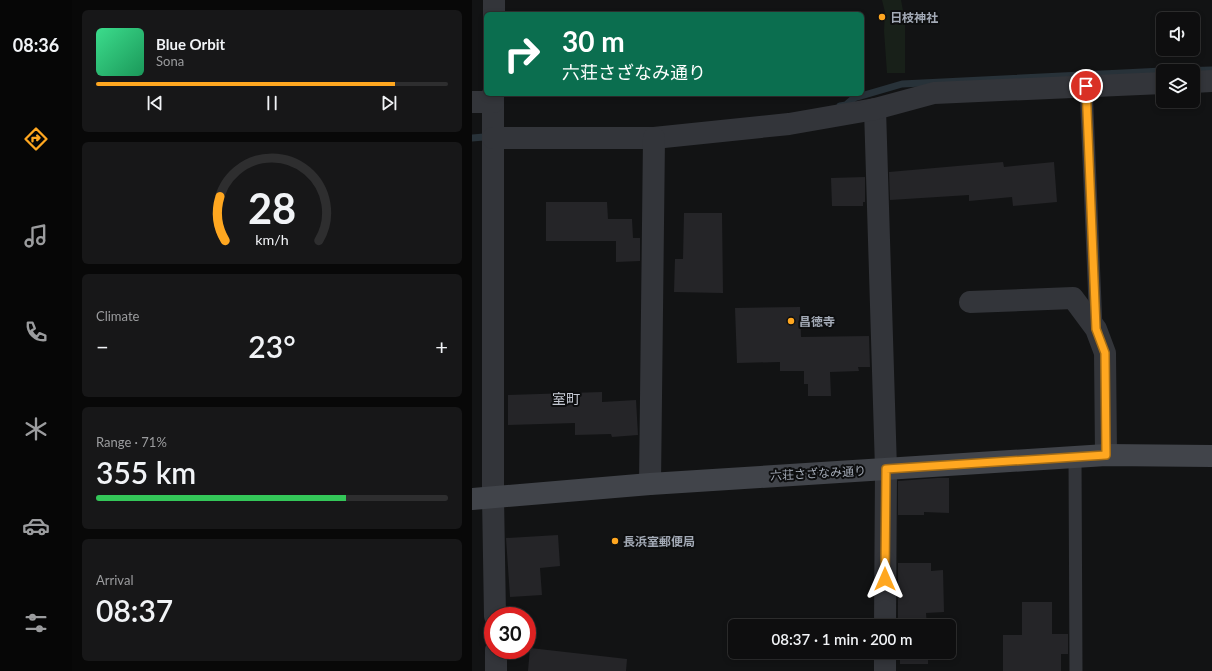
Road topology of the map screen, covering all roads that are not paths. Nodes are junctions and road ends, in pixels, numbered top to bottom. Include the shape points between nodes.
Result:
1 (494, 0) edge
2 (494, 12) edge
3 (1212, 81) edge
4 (1200, 82) edge
5 (1156, 83) edge
6 (1086, 86) junction
7 (486, 99) edge
8 (875, 109) junction
9 (493, 138) junction
10 (654, 138) junction
11 (970, 302) dead end
12 (1096, 329) junction
13 (1106, 455) junction
14 (1212, 456) edge
15 (1075, 457) junction
16 (886, 469) junction
17 (650, 484) junction
18 (482, 498) edge
19 (494, 607) edge
20 (885, 619) edge
21 (496, 659) edge
22 (885, 659) edge
23 (496, 671) edge
24 (885, 671) edge
25 (1076, 671) edge

1 - 2 street
3 - 4 street
5 - 6 street
6 - 8 street via 934,93
6 - 12 lane
7 - 9 street
8 - 10 street via 789,124
8 - 16 street
9 - 10 street
9 - 18 street
10 - 17 street
11 - 12 street via 1073,298
12 - 13 street via 1105,353
13 - 14 street, 六荘さざなみ通り
13 - 15 street, 六荘さざなみ通り
15 - 16 street, 六荘さざなみ通り
15 - 25 lane
16 - 17 street, 六荘さざなみ通り
16 - 20 street
17 - 18 street, 六荘さざなみ通り
18 - 19 street
21 - 23 street
22 - 24 street

